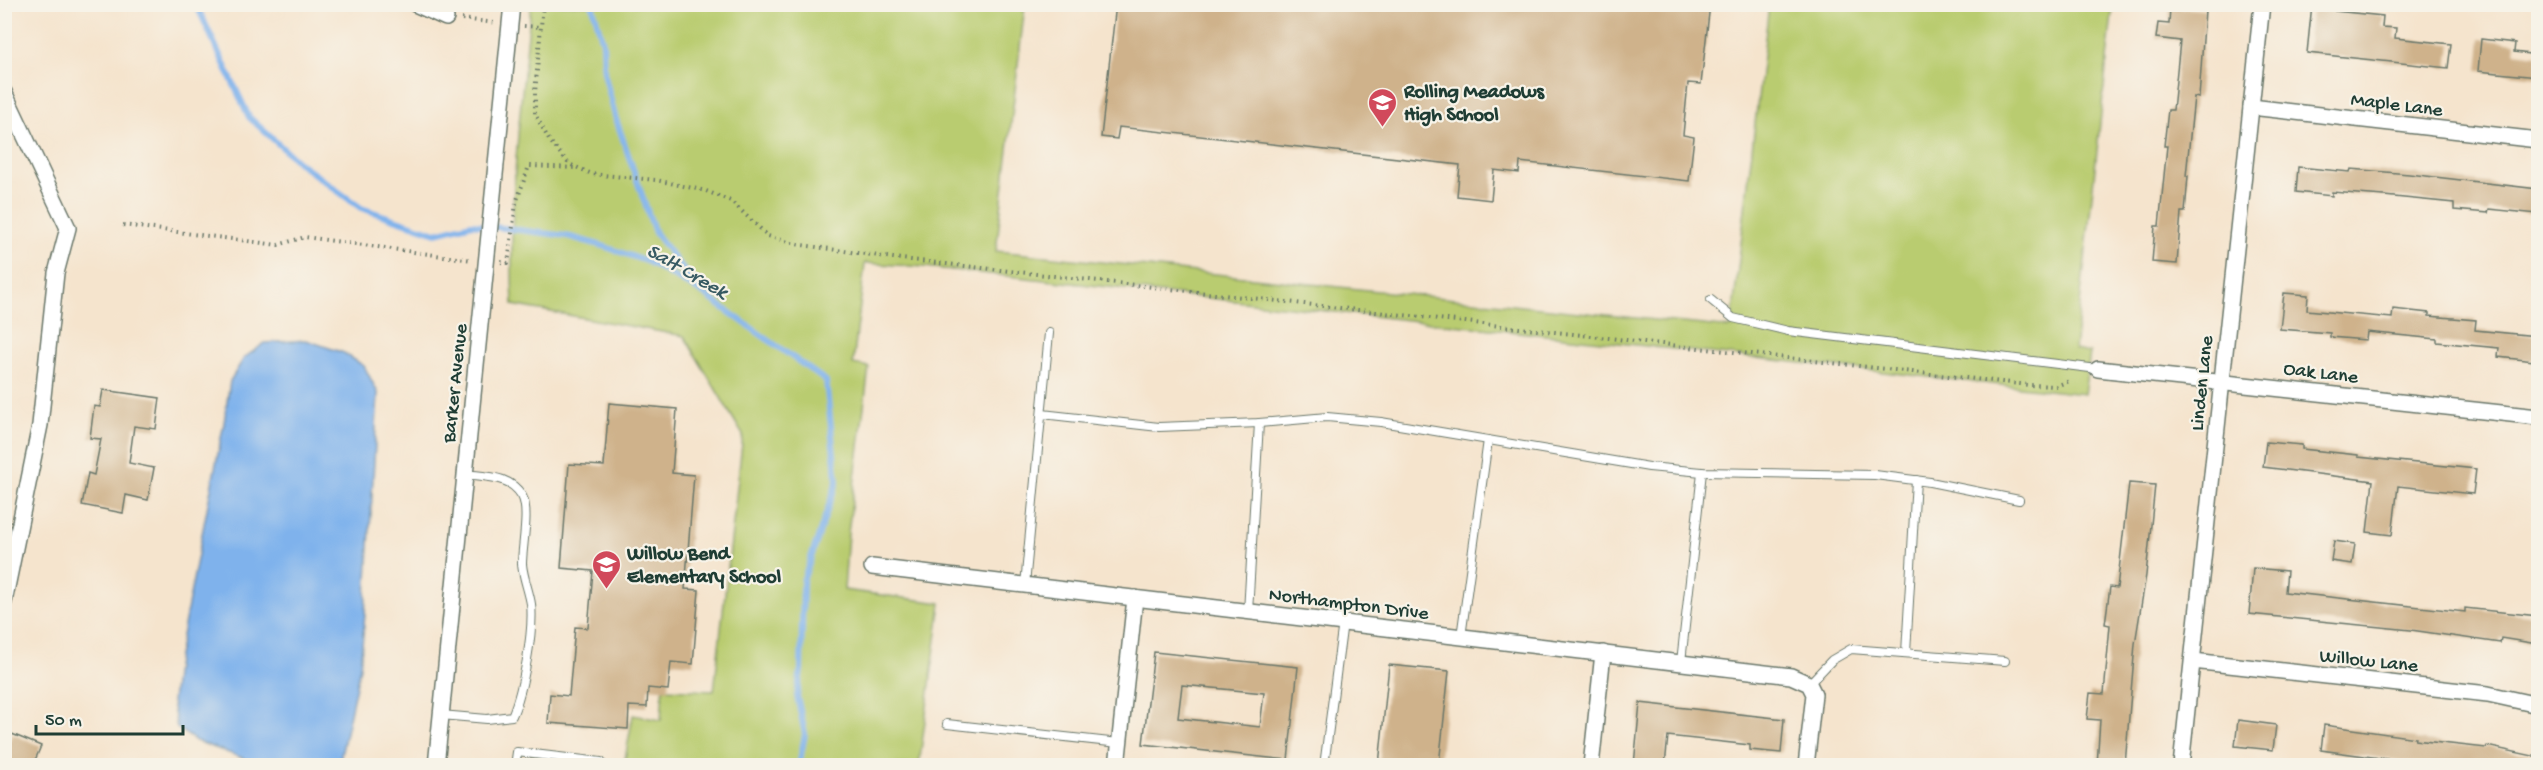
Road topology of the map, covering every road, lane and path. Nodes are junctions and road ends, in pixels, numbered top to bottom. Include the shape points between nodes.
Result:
1 (414, 4) edge
2 (512, 4) edge
3 (543, 4) edge
4 (2262, 4) edge
5 (446, 18) dead end
6 (4, 92) edge
7 (2251, 107) junction
8 (2538, 141) edge
9 (577, 168) junction
10 (123, 225) dead end
11 (488, 253) junction
12 (1712, 300) dead end
13 (1049, 333) dead end
14 (2098, 369) junction
15 (2221, 381) junction
16 (1042, 414) junction
17 (2538, 417) edge
18 (1259, 423) junction
19 (1488, 440) junction
20 (1702, 472) junction
21 (465, 474) junction
22 (1916, 480) junction
23 (2019, 500) dead end
24 (872, 567) dead end
25 (1026, 585) junction
26 (1135, 598) junction
27 (4, 602) edge
28 (1248, 612) junction
29 (1343, 622) junction
30 (1461, 636) junction
31 (1602, 653) junction
32 (1906, 653) junction
33 (2005, 661) dead end
34 (2193, 661) junction
35 (1681, 662) junction
36 (1811, 689) junction
37 (2538, 705) edge
38 (441, 715) junction
39 (947, 724) dead end
40 (1119, 742) junction
41 (436, 765) edge
42 (515, 765) edge
43 (601, 765) edge
44 (1117, 765) edge
45 (1324, 765) edge
46 (1591, 765) edge
47 (1806, 765) edge
48 (2181, 765) edge

1 - 5 street
2 - 11 street, Barker Avenue
3 - 9 path via 535,114 549,140
4 - 7 street, Linden Lane
6 - 27 street via 68,228 56,273 40,425
7 - 8 street, Maple Lane
7 - 15 street, Linden Lane
9 - 11 path via 529,166 516,203 508,263
9 - 14 path via 592,174 656,180 706,191 731,201 768,236 795,244 892,258 2029,385 2056,386
10 - 11 path via 278,245 305,237 465,260
11 - 21 street, Barker Avenue
12 - 14 lane via 1733,318 1788,331
13 - 16 lane
14 - 15 street, Oak Lane
15 - 17 street, Oak Lane
15 - 34 street, Linden Lane
16 - 18 lane via 1159,427
16 - 25 lane
18 - 19 lane via 1328,417
18 - 28 lane
19 - 20 lane
19 - 30 lane
20 - 22 lane via 1875,475
20 - 35 lane
21 - 38 street, Barker Avenue
21 - 38 lane via 506,479 522,496 522,566 531,606 527,658 520,698 512,716 487,719
22 - 23 lane
22 - 32 lane
24 - 25 street, Northampton Drive
25 - 26 street, Northampton Drive
26 - 28 street, Northampton Drive
26 - 40 street
28 - 29 street, Northampton Drive
29 - 30 street, Northampton Drive
29 - 45 lane
30 - 31 street, Northampton Drive
31 - 35 street, Northampton Drive
31 - 46 street
32 - 33 lane
32 - 36 lane via 1851,649 1832,660
34 - 37 street, Willow Lane via 2476,692
34 - 48 street, Linden Lane
35 - 36 street, Northampton Drive via 1791,675
36 - 47 street
38 - 41 street, Barker Avenue
39 - 40 lane
40 - 44 street
42 - 43 lane via 517,752

